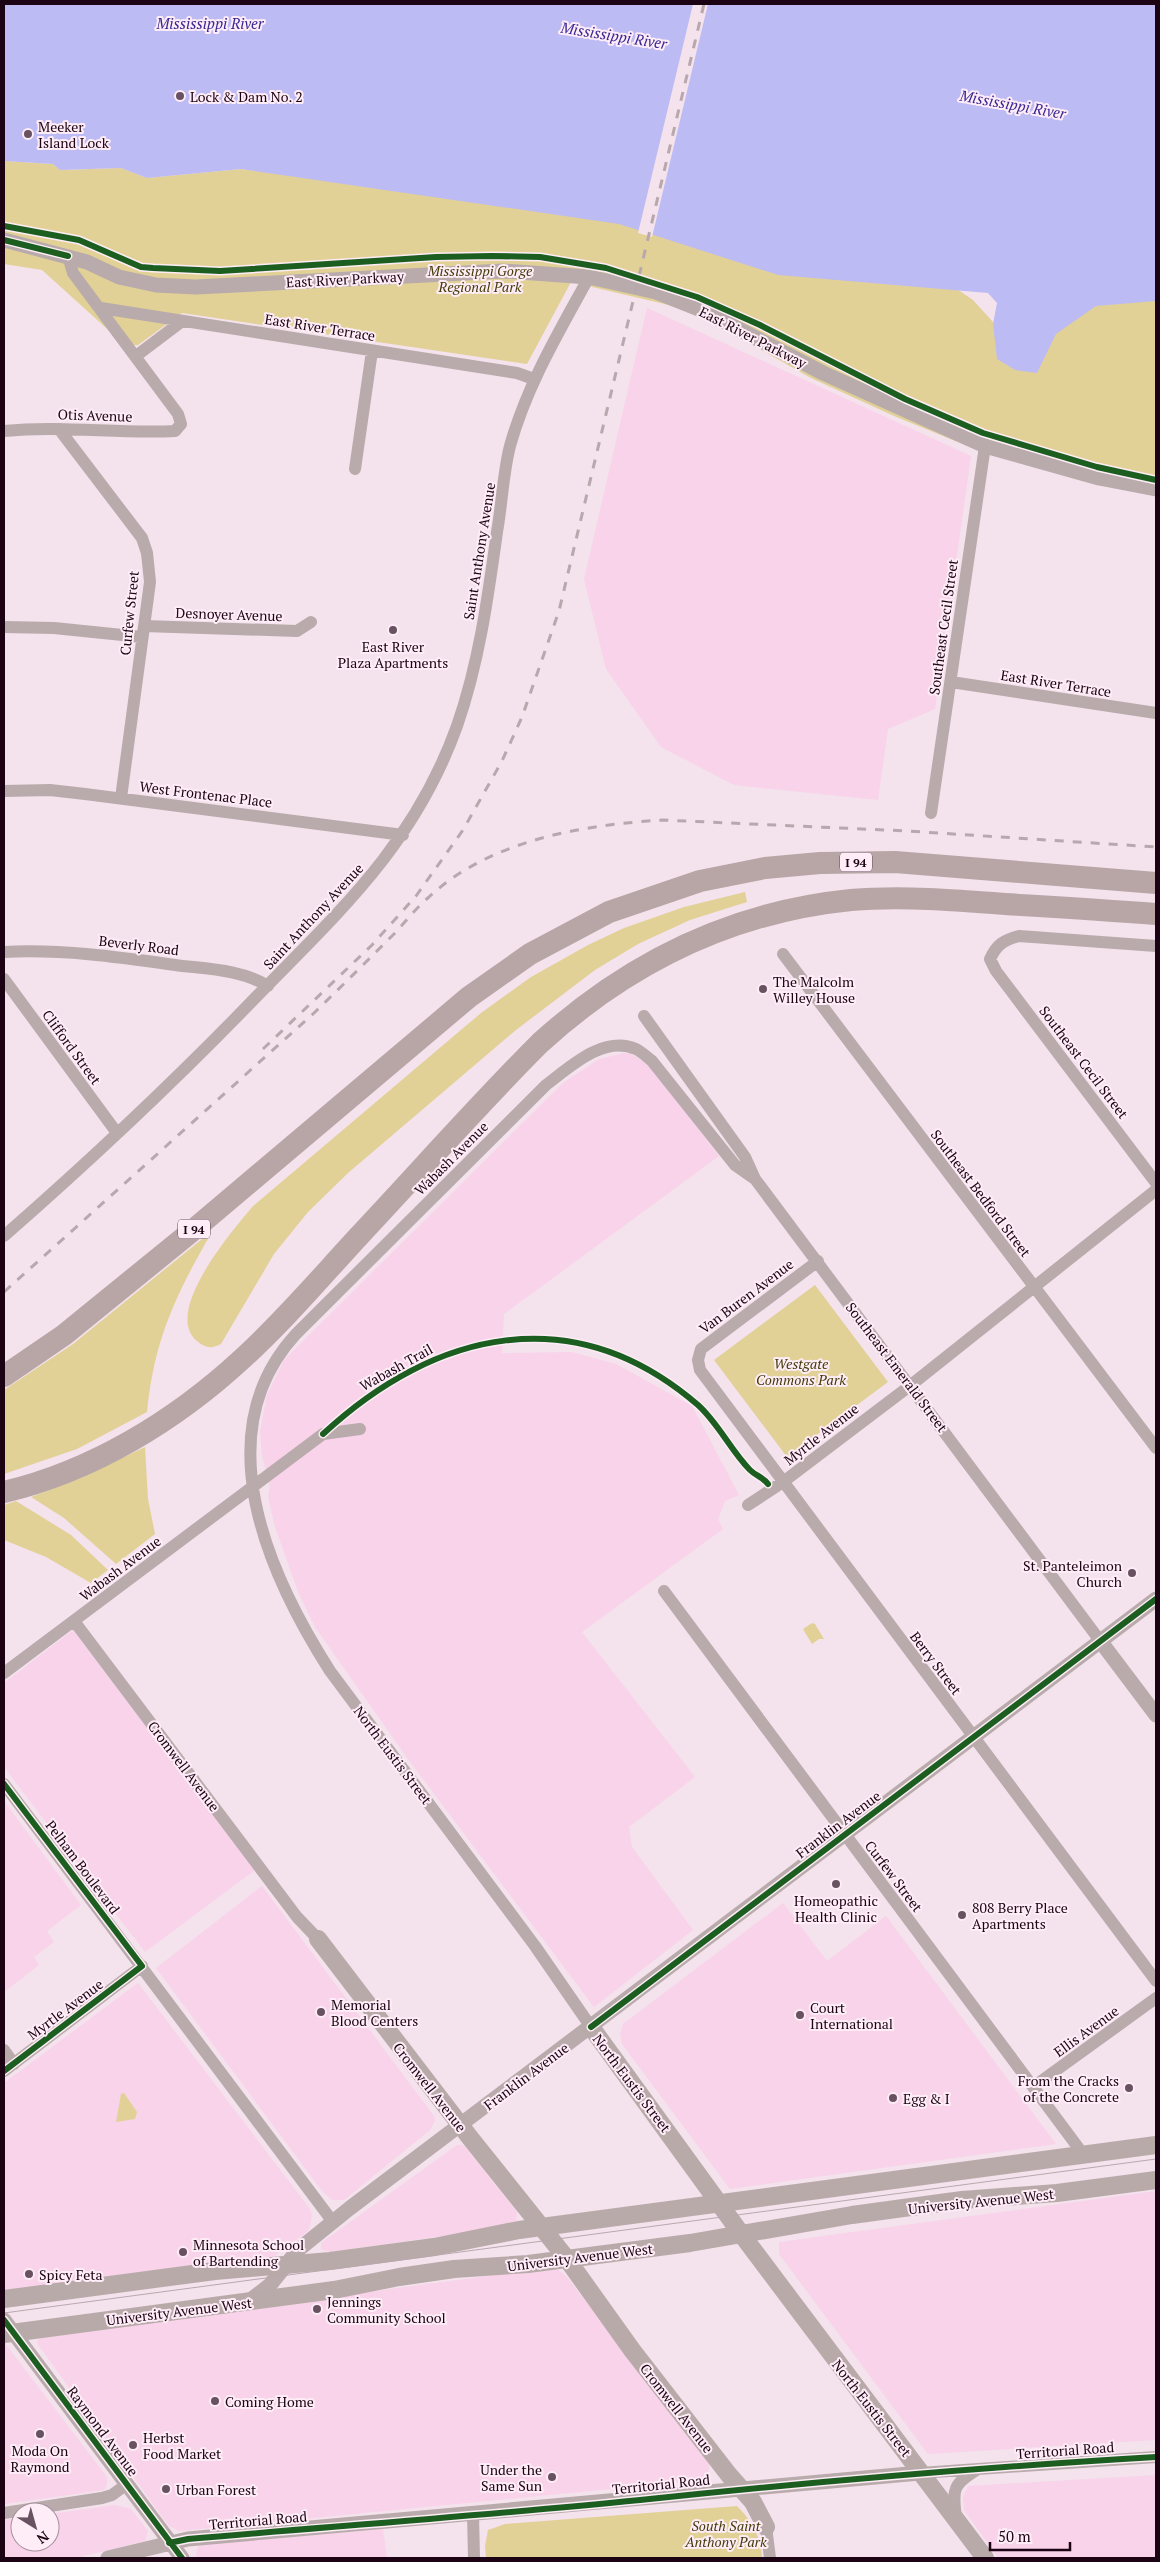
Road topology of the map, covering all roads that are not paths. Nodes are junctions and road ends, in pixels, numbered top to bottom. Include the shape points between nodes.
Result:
1 (4, 240) edge
2 (68, 256) junction
3 (589, 277) junction
4 (101, 308) junction
5 (181, 322) junction
6 (372, 351) junction
7 (136, 356) junction
8 (534, 379) junction
9 (59, 429) junction
10 (4, 431) edge
11 (985, 446) junction
12 (356, 469) dead end
13 (1156, 489) edge
14 (311, 622) dead end
15 (4, 627) edge
16 (143, 632) junction
17 (951, 682) junction
18 (1156, 713) edge
19 (4, 790) edge
20 (122, 798) junction
21 (931, 813) dead end
22 (403, 835) junction
23 (1156, 884) edge
24 (1156, 914) edge
25 (1156, 946) edge
26 (4, 952) edge
27 (783, 954) dead end
28 (4, 979) edge
29 (268, 986) junction
30 (644, 1016) dead end
31 (117, 1133) junction
32 (755, 1179) junction
33 (1156, 1183) edge
34 (1156, 1190) edge
35 (4, 1236) edge
36 (818, 1261) junction
37 (1034, 1286) junction
38 (698, 1360) joint
39 (4, 1376) edge
40 (911, 1385) junction
41 (360, 1429) dead end
42 (1156, 1448) edge
43 (783, 1482) junction
44 (253, 1486) junction
45 (4, 1492) edge
46 (748, 1505) dead end
47 (664, 1591) dead end
48 (1156, 1599) edge
49 (78, 1618) junction
50 (1101, 1642) junction
51 (4, 1673) edge
52 (1156, 1715) edge
53 (973, 1738) junction
54 (4, 1784) edge
55 (845, 1835) junction
56 (318, 1939) joint
57 (142, 1966) junction
58 (1156, 1981) edge
59 (1156, 1998) edge
60 (591, 2027) junction
61 (4, 2050) edge
62 (9, 2068) edge
63 (1033, 2087) junction
64 (460, 2126) junction
65 (1156, 2145) edge
66 (1084, 2154) junction
67 (1156, 2180) edge
68 (721, 2203) junction
69 (333, 2222) junction
70 (541, 2227) junction
71 (742, 2235) junction
72 (567, 2259) junction
73 (286, 2264) junction
74 (4, 2299) edge
75 (248, 2302) junction
76 (7, 2329) edge
77 (1156, 2457) edge
78 (980, 2468) junction
79 (920, 2473) junction
80 (127, 2484) junction
81 (740, 2489) junction
82 (4, 2513) edge
83 (473, 2514) junction
84 (957, 2524) junction
85 (766, 2527) joint
86 (170, 2543) junction
87 (108, 2558) edge
88 (182, 2558) edge
89 (474, 2558) edge
90 (770, 2558) edge
91 (985, 2558) edge

1 - 2 street, East River Parkway
2 - 3 street, East River Parkway via 119,277 166,286 504,271
2 - 4 street via 73,273
3 - 8 street, Saint Anthony Avenue
3 - 11 street, East River Parkway via 656,292 704,310 823,373
4 - 5 street, East River Terrace
4 - 7 street
5 - 6 street, East River Terrace
5 - 7 street
6 - 8 street, East River Terrace via 517,373
6 - 12 street
7 - 9 street, Otis Avenue via 178,414 182,424 175,431
8 - 22 street, Saint Anthony Avenue via 510,448 480,643 466,696 432,784
9 - 10 street, Otis Avenue
9 - 16 street, Curfew Street via 142,538 150,568
11 - 13 street, East River Parkway via 1098,478
11 - 17 street, Southeast Cecil Street
14 - 16 street, Desnoyer Avenue via 297,631
15 - 16 street, Desnoyer Avenue
16 - 20 street, Curfew Street
17 - 18 street, East River Terrace
17 - 21 street, Southeast Cecil Street
19 - 20 street, West Frontenac Place via 50,790
20 - 22 street, West Frontenac Place
22 - 29 street, Saint Anthony Avenue via 355,896
23 - 39 highway, I 94 via 895,862 820,863 765,868 707,879 609,912 530,954 469,997 71,1329
24 - 45 highway via 972,901 866,899 768,916 675,948 578,1009 540,1043 271,1330 204,1392 150,1429 105,1454
25 - 33 street, Southeast Cecil Street via 1019,936 1004,940 990,959
26 - 29 street, Beverly Road via 101,955 242,974
27 - 37 street, Southeast Bedford Street
28 - 31 street, Clifford Street
29 - 31 street, Saint Anthony Avenue
30 - 32 street, Southeast Emerald Street via 745,1157
31 - 35 street, Saint Anthony Avenue
32 - 36 street, Southeast Emerald Street
32 - 44 street, Wabash Avenue via 735,1165 652,1061 636,1049 618,1045 603,1048 579,1060 546,1085 283,1348 265,1379 254,1410 250,1447
34 - 37 street, Myrtle Avenue
36 - 38 street, Van Buren Avenue via 701,1349
36 - 40 street, Southeast Emerald Street
37 - 40 street, Myrtle Avenue
37 - 42 street, Southeast Bedford Street
38 - 43 street, Berry Street via 700,1370
40 - 43 street, Myrtle Avenue
40 - 50 street, Southeast Emerald Street
41 - 44 street, Wabash Avenue via 323,1434
43 - 46 street, Myrtle Avenue
43 - 53 street, Berry Street
44 - 49 street, Wabash Avenue
44 - 60 street, North Eustis Street via 283,1587 312,1643
47 - 55 street, Curfew Street
48 - 50 street, Franklin Avenue
49 - 51 street, Wabash Avenue
49 - 56 street, Cromwell Avenue via 297,1917
50 - 52 street, Southeast Emerald Street
50 - 53 street, Franklin Avenue
53 - 55 street, Franklin Avenue
53 - 58 street, Berry Street
54 - 57 street, Pelham Boulevard
55 - 60 street, Franklin Avenue
55 - 63 street, Curfew Street
56 - 64 main road, Cromwell Avenue
57 - 62 street, Myrtle Avenue
57 - 69 street, Pelham Boulevard
59 - 63 street, Ellis Avenue
60 - 64 street, Franklin Avenue
60 - 68 main road, North Eustis Street
61 - 62 street
63 - 66 street, Curfew Street
64 - 69 street, Franklin Avenue
64 - 70 main road, Cromwell Avenue
65 - 66 main road
66 - 68 main road
67 - 71 main road, University Avenue West via 1057,2193 962,2200
68 - 70 main road
68 - 71 main road, North Eustis Street
69 - 73 street, Franklin Avenue
70 - 72 main road, Cromwell Avenue
70 - 73 main road via 424,2248
71 - 72 main road, University Avenue West
71 - 79 main road, North Eustis Street
72 - 75 main road, University Avenue West via 426,2273
72 - 81 main road, Cromwell Avenue via 632,2350
73 - 74 main road
73 - 75 street, Franklin Avenue via 270,2285
75 - 76 main road, University Avenue West
76 - 80 street, Raymond Avenue
77 - 78 street, Territorial Road
78 - 79 street, Territorial Road
78 - 84 street via 960,2481 954,2490
79 - 81 street, Territorial Road
79 - 84 main road, North Eustis Street
80 - 82 street via 102,2498
80 - 86 street, Raymond Avenue
81 - 83 street, Territorial Road
81 - 85 main road, Cromwell Avenue via 753,2502
83 - 86 street, Territorial Road
83 - 89 street
84 - 91 main road, North Eustis Street
85 - 90 street, Cromwell Avenue
86 - 87 street, Territorial Road
86 - 88 street, Raymond Avenue

